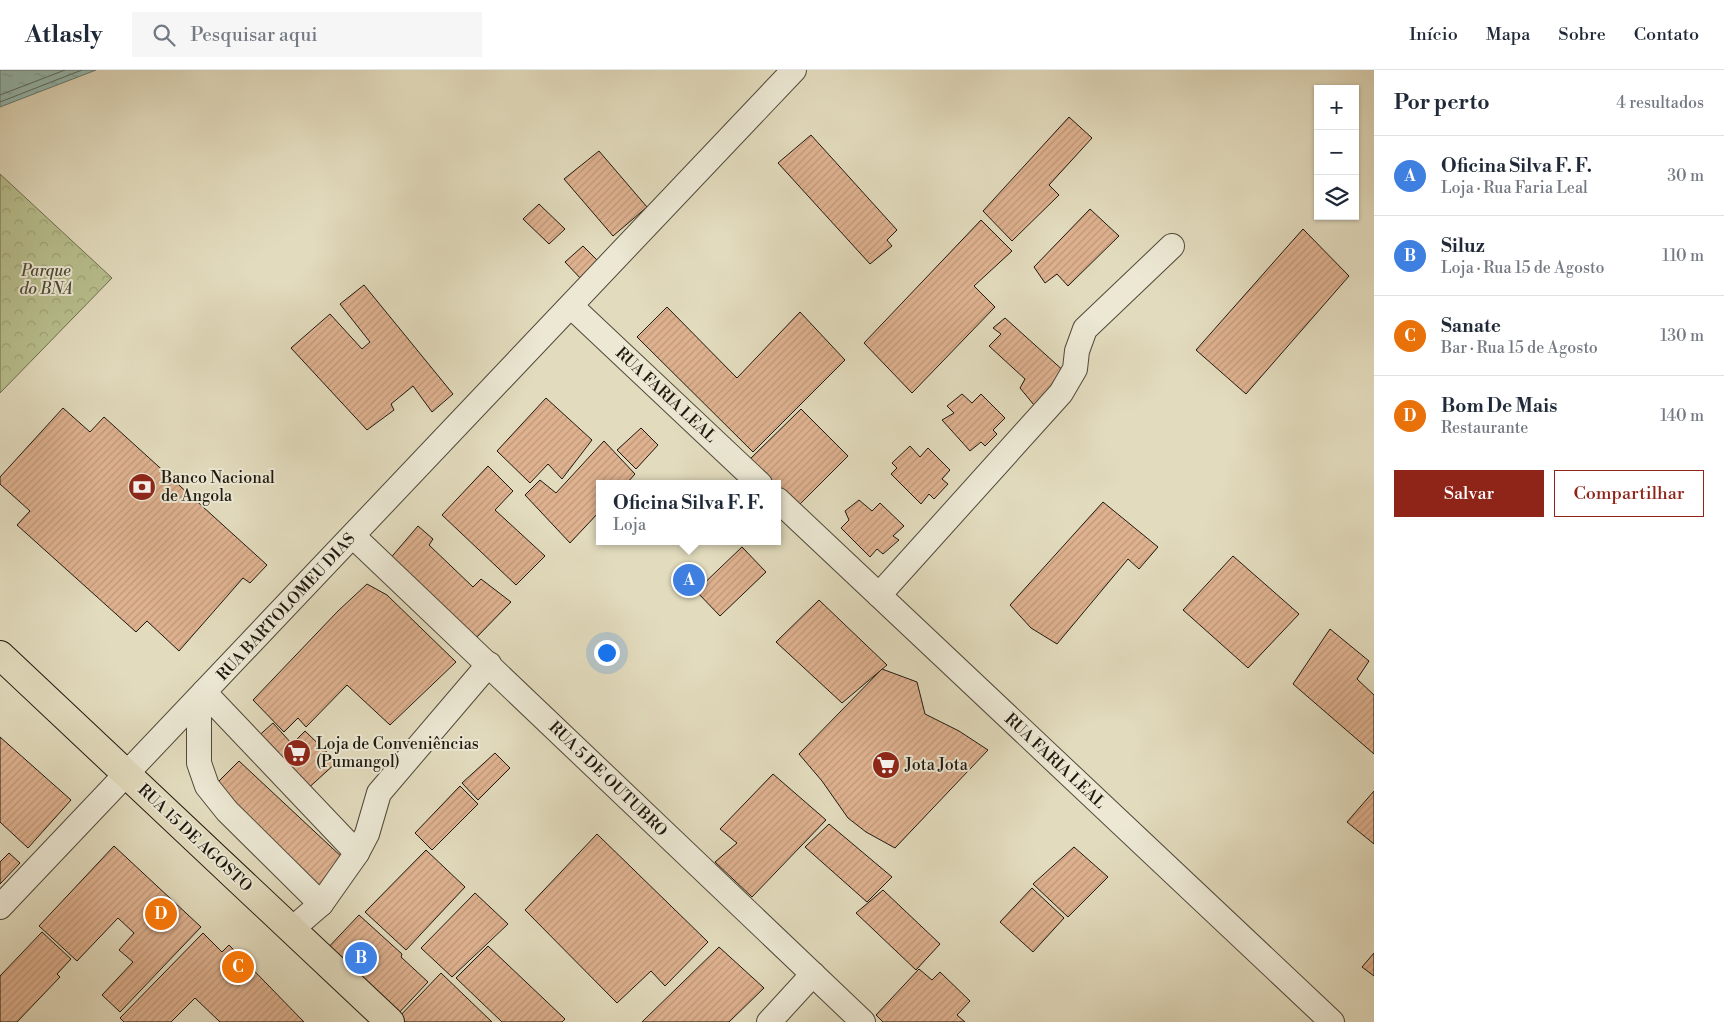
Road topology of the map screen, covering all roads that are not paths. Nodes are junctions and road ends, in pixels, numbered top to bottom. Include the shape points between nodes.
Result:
1 (794, 70) edge
2 (1172, 246) dead end
3 (571, 306) junction
4 (756, 480) edge
5 (781, 503) edge
6 (353, 536) junction
7 (879, 595) junction
8 (0, 655) edge
9 (489, 664) junction
10 (201, 695) junction
11 (126, 774) junction
12 (357, 853) junction
13 (321, 904) junction
14 (0, 907) edge
15 (292, 930) junction
16 (813, 974) junction
17 (390, 1022) edge
18 (769, 1022) edge
19 (864, 1022) edge
20 (1332, 1022) edge

1 - 3 street, RUA BARTOLOMEU DIAS
2 - 7 street via 1085,328 1075,369 1061,393
3 - 4 street, RUA FARIA LEAL
3 - 6 street, RUA BARTOLOMEU DIAS
5 - 7 street, RUA FARIA LEAL
6 - 9 street, RUA 5 DE OUTUBRO
6 - 10 street, RUA BARTOLOMEU DIAS
7 - 20 street, RUA FARIA LEAL
8 - 11 main road, RUA 15 DE AGOSTO
9 - 12 street via 379,794 367,834
9 - 16 street, RUA 5 DE OUTUBRO
10 - 11 street, RUA BARTOLOMEU DIAS
10 - 12 street
10 - 13 street via 199,763 207,786 227,811
11 - 14 street, RUA BARTOLOMEU DIAS
11 - 15 main road, RUA 15 DE AGOSTO
12 - 13 street
13 - 15 street
15 - 17 main road, RUA 15 DE AGOSTO
16 - 18 street
16 - 19 street, RUA 5 DE OUTUBRO

